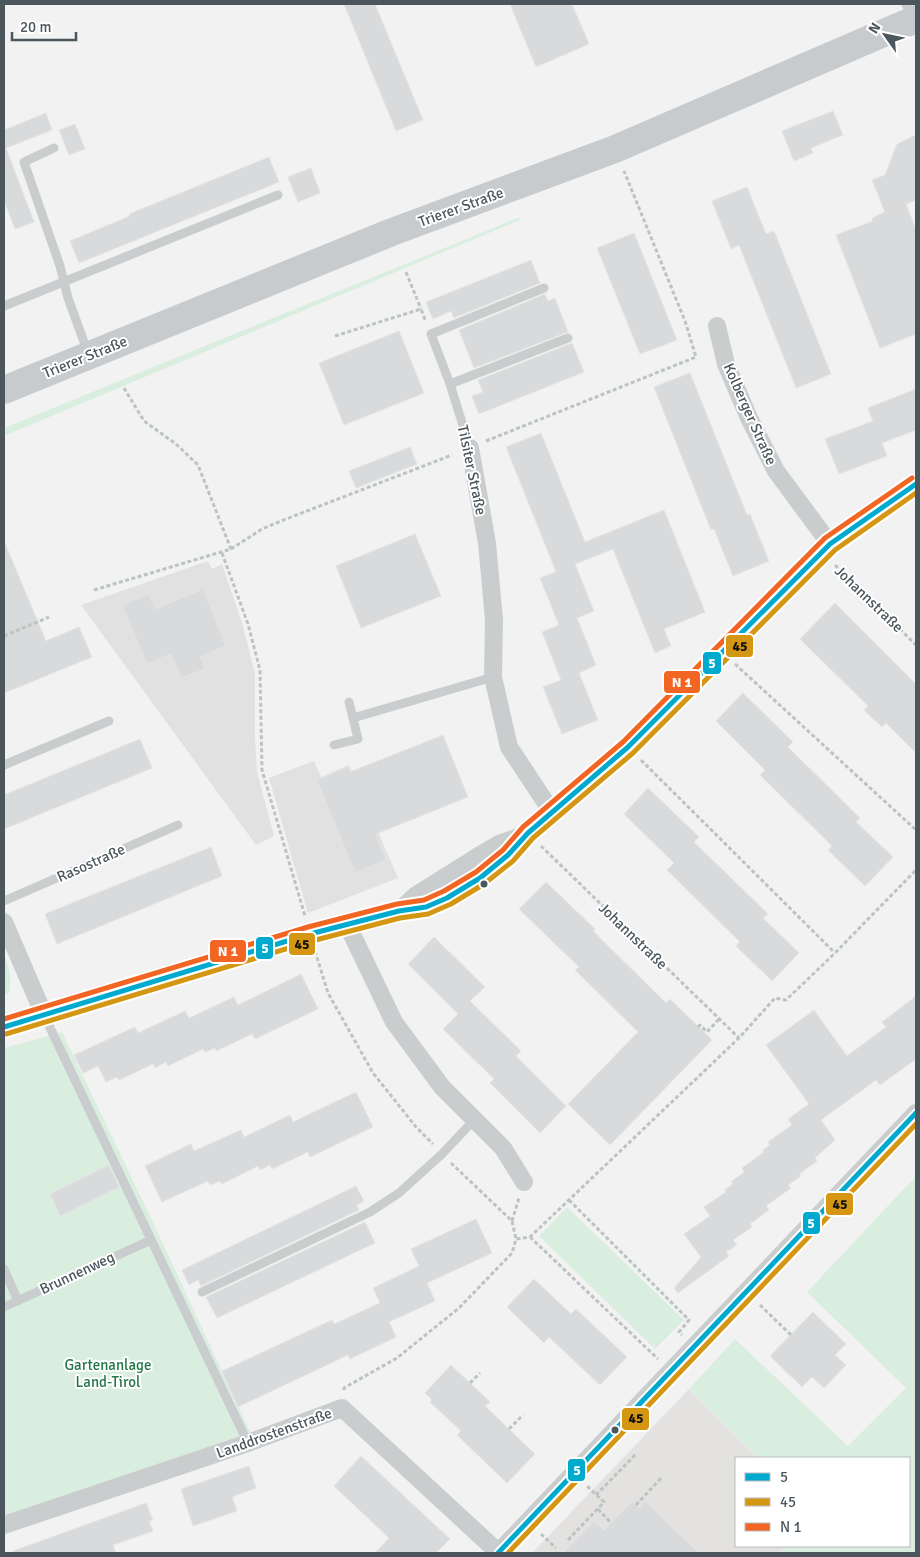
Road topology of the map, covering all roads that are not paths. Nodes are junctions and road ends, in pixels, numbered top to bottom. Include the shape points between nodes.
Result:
1 (912, 15) edge
2 (54, 148) dead end
3 (278, 195) dead end
4 (64, 282) junction
5 (544, 288) dead end
6 (4, 306) edge
7 (717, 326) dead end
8 (568, 338) dead end
9 (89, 355) junction
10 (450, 384) junction
11 (4, 390) edge
12 (470, 448) joint
13 (916, 484) edge
14 (826, 548) junction
15 (493, 677) junction
16 (349, 702) dead end
17 (353, 718) junction
18 (109, 721) dead end
19 (334, 745) dead end
20 (4, 765) edge
21 (552, 812) junction
22 (178, 824) dead end
23 (4, 901) edge
24 (4, 922) edge
25 (347, 924) junction
26 (44, 1015) junction
27 (4, 1026) edge
28 (916, 1113) edge
29 (474, 1120) junction
30 (524, 1182) dead end
31 (151, 1240) junction
32 (4, 1269) edge
33 (202, 1292) dead end
34 (18, 1301) junction
35 (4, 1307) edge
36 (248, 1443) junction
37 (4, 1525) edge
38 (498, 1553) edge

1 - 9 main road, Trierer Straße via 615,149 392,232
2 - 4 lane via 24,162
3 - 4 lane
4 - 6 lane
4 - 9 lane
5 - 10 lane, Tilsiter Straße via 431,334
7 - 14 street, Kolberger Straße via 726,364 749,418 776,471
8 - 10 lane
9 - 11 main road, Trierer Straße
10 - 12 lane, Tilsiter Straße
12 - 15 street, Tilsiter Straße via 487,543 494,620
13 - 14 street, Johannstraße
14 - 21 street, Johannstraße via 628,747
15 - 17 lane
15 - 21 street, Tilsiter Straße via 509,746
16 - 17 lane
17 - 19 lane via 358,739
18 - 20 lane
21 - 25 street, Johannstraße via 528,833 482,854 415,896 399,910
22 - 23 lane, Rasostraße
24 - 26 street
25 - 26 street, Johannstraße
25 - 29 street via 394,1022 442,1087
26 - 27 street, Johannstraße
26 - 31 lane
28 - 38 street
29 - 30 street via 503,1148
29 - 33 lane via 399,1193 370,1212
31 - 34 lane, Brunnenweg
31 - 36 lane
32 - 34 lane
34 - 35 lane, Brunnenweg
36 - 37 street, Landdrostenstraße
36 - 38 street, Landdrostenstraße via 342,1408

